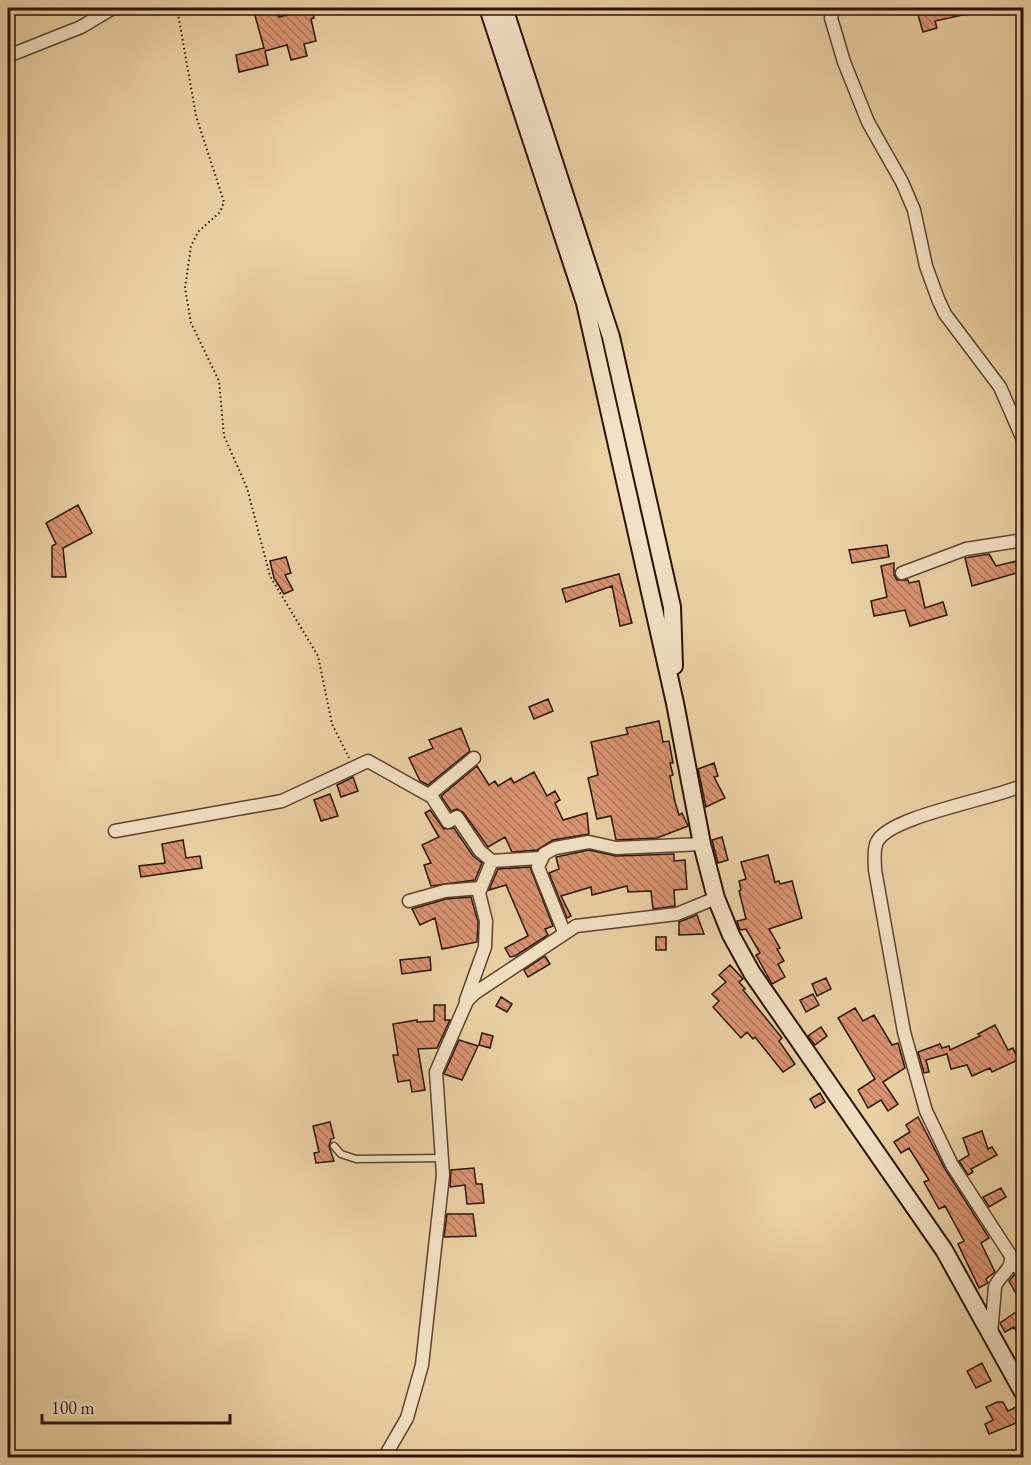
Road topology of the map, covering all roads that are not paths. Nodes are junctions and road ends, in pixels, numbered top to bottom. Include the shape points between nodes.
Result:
1 (113, 8) edge
2 (488, 8) edge
3 (504, 8) edge
4 (832, 8) edge
5 (8, 56) edge
6 (1023, 442) edge
7 (1023, 540) edge
8 (903, 573) dead end
9 (675, 703) junction
10 (474, 758) dead end
11 (1023, 785) edge
12 (429, 795) junction
13 (115, 831) dead end
14 (702, 844) junction
15 (540, 858) junction
16 (492, 861) junction
17 (480, 888) junction
18 (716, 898) junction
19 (409, 901) dead end
20 (564, 932) junction
21 (462, 1010) junction
22 (334, 1146) dead end
23 (443, 1158) junction
24 (1012, 1262) junction
25 (1023, 1274) edge
26 (991, 1334) junction
27 (1023, 1394) edge
28 (384, 1458) edge

1 - 5 street via 81,27
2 - 9 street via 585,303
3 - 9 street via 611,337 672,608
4 - 6 street via 831,18 844,62 868,122 914,210 938,299 1000,387
7 - 8 street via 966,549
9 - 14 street
10 - 12 street
11 - 24 street via 903,822 882,836 875,852 904,1032 926,1111 952,1166 1008,1249
12 - 13 street via 375,763 363,761 282,801
12 - 16 street via 448,822 457,817
14 - 15 street via 616,848 588,842 555,848
14 - 18 street
15 - 16 street
15 - 20 street via 540,873
16 - 17 street
17 - 19 street via 445,891
17 - 21 street via 486,938
18 - 20 street via 686,913 590,922
18 - 26 street via 752,973 944,1250
20 - 21 street via 475,993
21 - 23 street via 436,1072
22 - 23 lane via 341,1154 356,1159
23 - 28 street via 422,1365 407,1418
24 - 25 street
24 - 26 street via 997,1281
26 - 27 street

